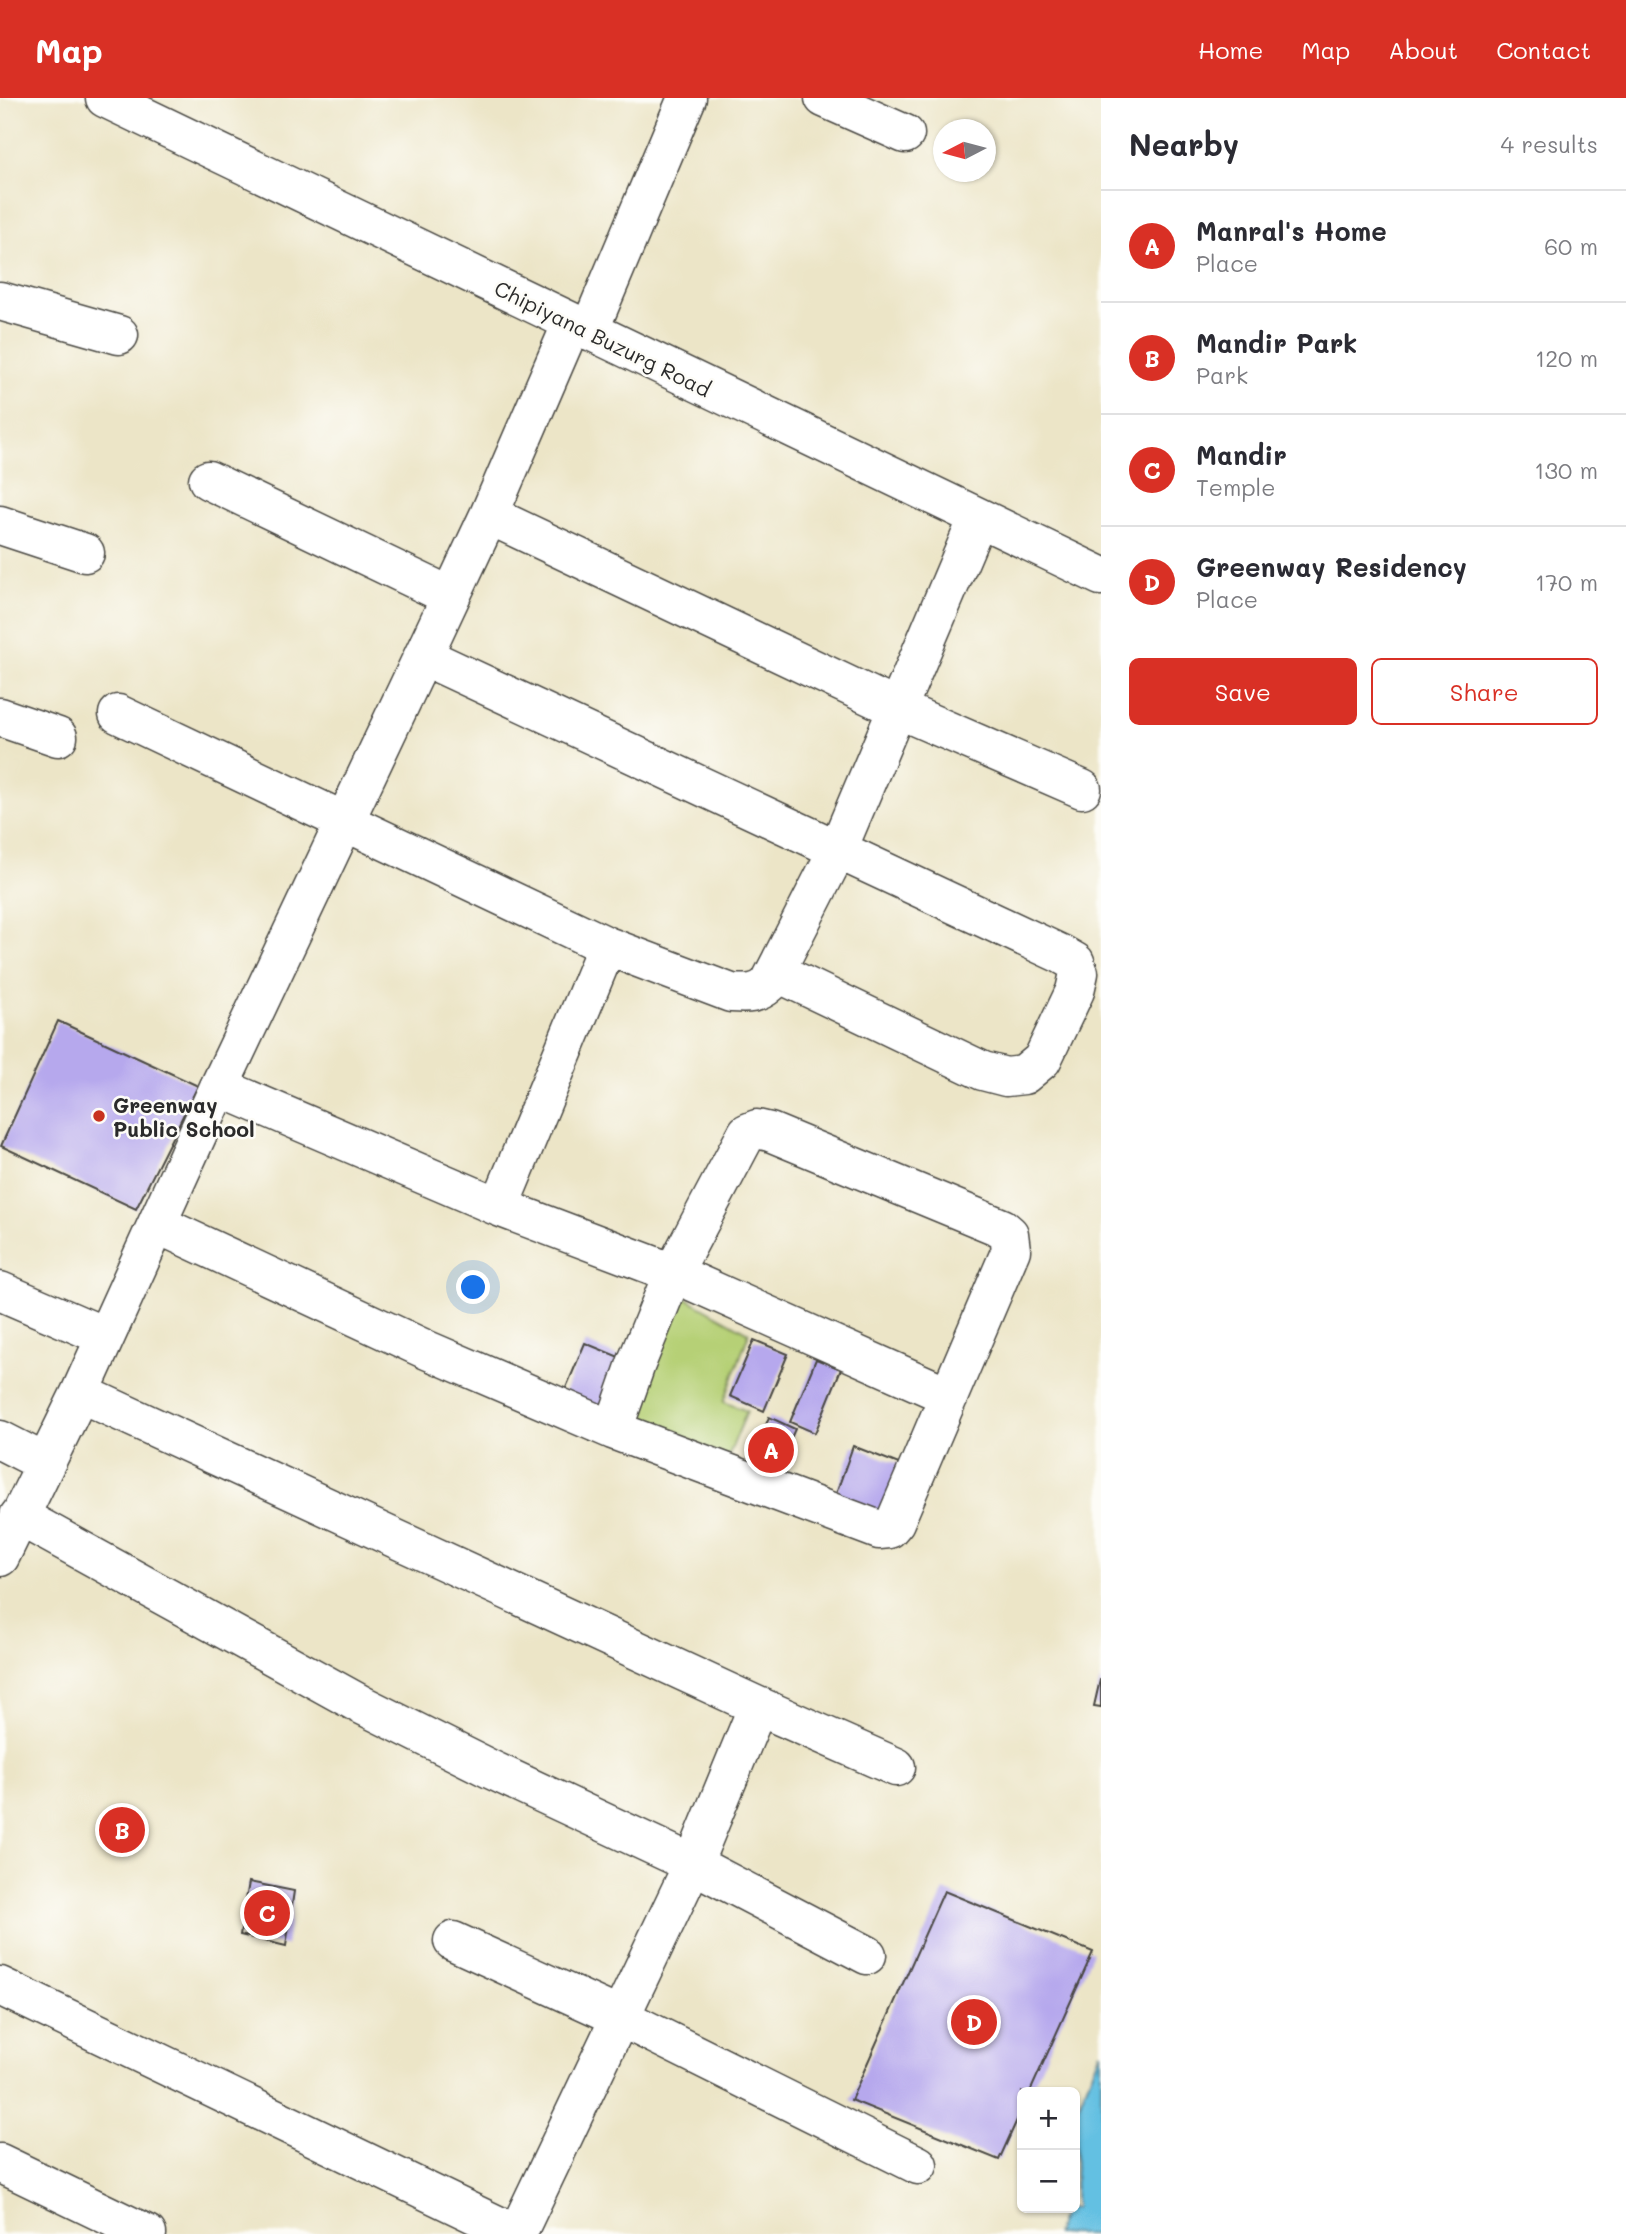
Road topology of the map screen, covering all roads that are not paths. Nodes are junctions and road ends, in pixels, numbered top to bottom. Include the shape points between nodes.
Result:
1 (105, 98) edge
2 (687, 98) edge
3 (824, 98) edge
4 (905, 134) dead end
5 (0, 301) edge
6 (581, 327) junction
7 (119, 335) dead end
8 (208, 480) dead end
9 (489, 515) junction
10 (978, 518) junction
11 (0, 525) edge
12 (85, 553) dead end
13 (1101, 576) edge
14 (450, 596) junction
15 (423, 656) junction
16 (898, 709) junction
17 (118, 714) dead end
18 (0, 717) edge
19 (58, 737) dead end
20 (1082, 789) dead end
21 (344, 822) junction
22 (837, 850) junction
23 (607, 946) junction
24 (776, 972) junction
25 (219, 1087) junction
26 (499, 1207) junction
27 (157, 1224) junction
28 (673, 1273) junction
29 (0, 1291) edge
30 (104, 1336) junction
31 (80, 1393) junction
32 (950, 1396) junction
33 (613, 1430) junction
34 (0, 1440) edge
35 (45, 1463) junction
36 (19, 1516) junction
37 (0, 1557) edge
38 (758, 1706) junction
39 (896, 1767) dead end
40 (693, 1864) junction
41 (453, 1941) dead end
42 (867, 1955) dead end
43 (0, 1986) edge
44 (622, 2018) junction
45 (0, 2163) edge
46 (918, 2165) dead end
47 (147, 2234) edge
48 (517, 2234) edge

1 - 6 street, Chipiyana Buzurg Road
2 - 6 street
3 - 4 street
5 - 7 street
6 - 9 street
6 - 10 street, Chipiyana Buzurg Road
8 - 14 street
9 - 14 street
9 - 16 street
10 - 13 street, Chipiyana Buzurg Road
10 - 16 street
11 - 12 street
14 - 15 street
15 - 21 street
15 - 22 street
16 - 20 street
16 - 22 street
17 - 21 street
18 - 19 street
21 - 23 street
21 - 25 street
22 - 24 street
22 - 24 street via 1074,962 1079,973 1074,990 1042,1060 1024,1074 1006,1077 983,1071
23 - 24 street via 731,993 760,992
23 - 26 street
25 - 26 street
25 - 27 street
26 - 28 street
27 - 30 street
27 - 33 street via 427,1350
28 - 32 street
28 - 32 street via 741,1143 747,1133 757,1129 1002,1228 1009,1234 1011,1250
28 - 33 street
29 - 30 street
30 - 31 street
31 - 35 street
31 - 38 street
32 - 33 street via 889,1529 878,1530
34 - 35 street
35 - 36 street
36 - 37 street
36 - 40 street via 360,1704
38 - 39 street
38 - 40 street
40 - 42 street
40 - 44 street
41 - 44 street
43 - 48 street
44 - 46 street
44 - 48 street
45 - 47 street

